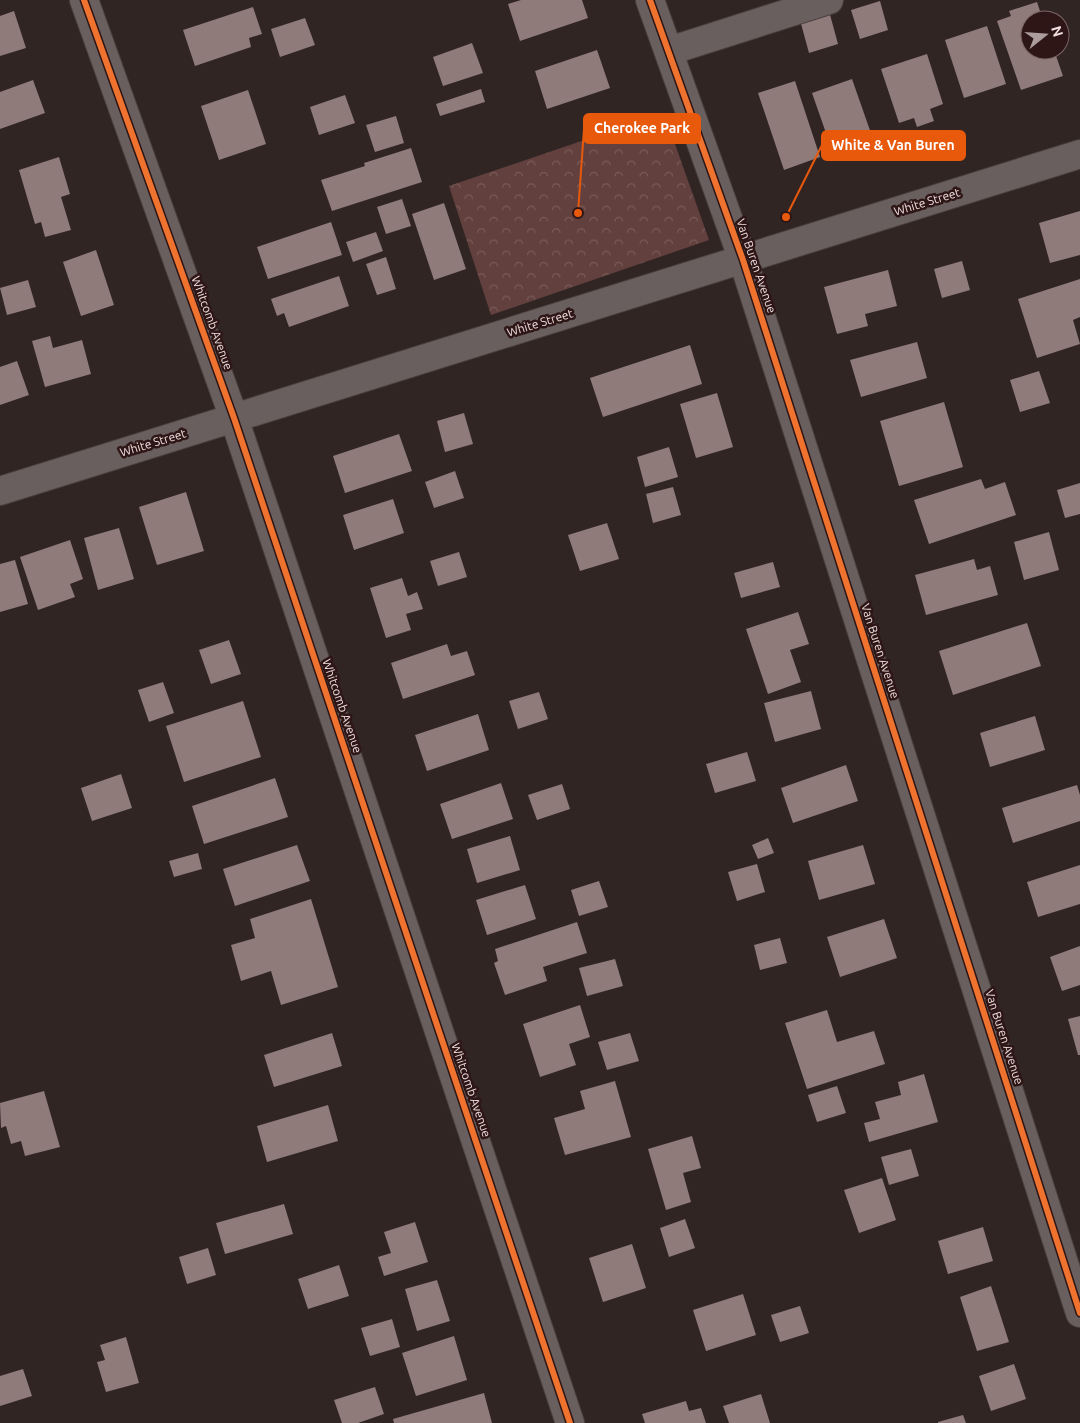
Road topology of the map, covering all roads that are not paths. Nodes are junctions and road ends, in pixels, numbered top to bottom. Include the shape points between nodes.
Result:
1 (84, 0) edge
2 (650, 0) edge
3 (829, 0) edge
4 (669, 51) junction
5 (1080, 154) edge
6 (743, 260) junction
7 (234, 418) junction
8 (0, 491) edge
9 (1080, 1312) edge
10 (570, 1423) edge

1 - 7 street, Whitcomb Avenue
2 - 4 street, Van Buren Avenue
3 - 4 street
4 - 6 street, Van Buren Avenue
5 - 6 street, White Street
6 - 7 street, White Street
6 - 9 street, Van Buren Avenue
7 - 8 street, White Street
7 - 10 street, Whitcomb Avenue

